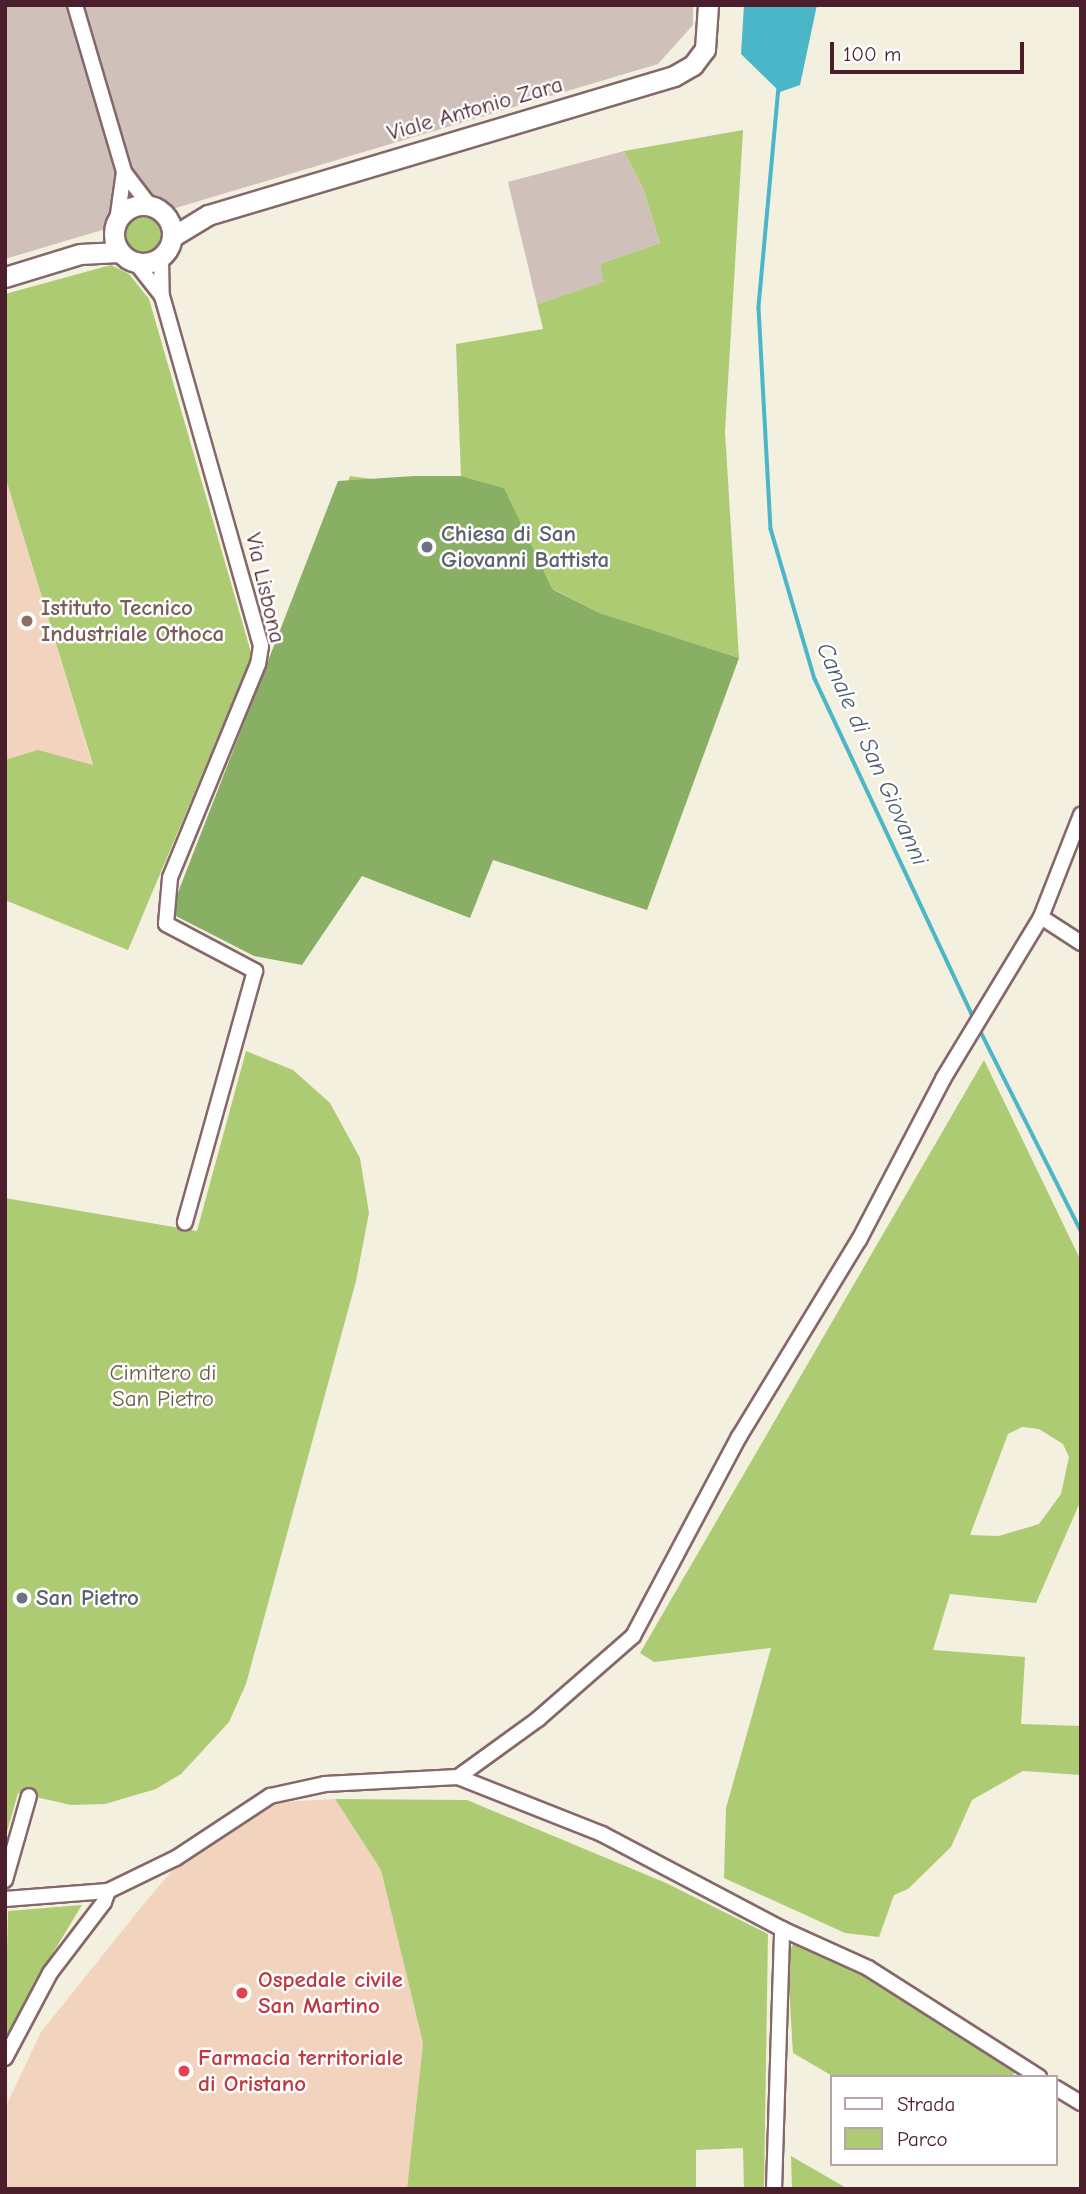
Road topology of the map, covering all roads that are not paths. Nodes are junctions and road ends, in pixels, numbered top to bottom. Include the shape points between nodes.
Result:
1 (75, 5) edge
2 (708, 5) edge
3 (124, 172) junction
4 (158, 211) junction
5 (208, 215) junction
6 (115, 226) junction
7 (172, 237) junction
8 (119, 251) junction
9 (80, 254) junction
10 (161, 257) junction
11 (136, 262) junction
12 (5, 277) edge
13 (162, 296) junction
14 (1081, 815) edge
15 (1041, 917) junction
16 (1081, 943) edge
17 (185, 1222) dead end
18 (458, 1777) junction
19 (29, 1796) dead end
20 (5, 1880) edge
21 (108, 1891) junction
22 (5, 1899) edge
23 (782, 1929) junction
24 (5, 2058) edge
25 (1037, 2075) edge
26 (1058, 2089) edge
27 (1081, 2103) edge
28 (774, 2189) edge

1 - 3 street
2 - 5 main road, Viale Antonio Zara via 705,49 693,65 674,76
3 - 4 street
3 - 6 street
4 - 5 main road, Viale Antonio Zara
4 - 6 main road via 131,207
4 - 7 main road
5 - 7 main road, Viale Antonio Zara
6 - 8 main road
6 - 9 main road
7 - 10 main road
8 - 9 main road
8 - 11 main road
9 - 12 main road
10 - 11 main road
10 - 13 street, Via Lisbona
11 - 13 street, Via Lisbona
13 - 17 street, Via Lisbona via 261,646 258,664 170,878 166,924 255,971
14 - 15 street
15 - 16 street
15 - 18 street via 966,1041 859,1240 739,1437 632,1636 538,1719
18 - 21 street via 324,1784 270,1796 176,1858
18 - 23 street via 601,1834
19 - 20 street
21 - 22 street
21 - 24 street via 50,1973
23 - 25 street via 868,1968
23 - 28 street
26 - 27 street

